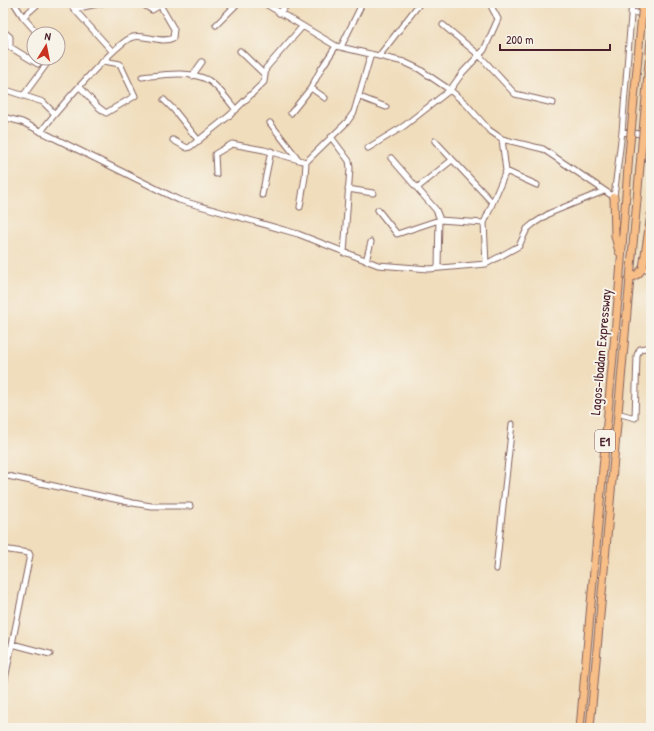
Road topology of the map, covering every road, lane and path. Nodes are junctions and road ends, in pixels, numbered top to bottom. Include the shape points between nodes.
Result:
1 (14, 3) edge
2 (39, 3) edge
3 (69, 3) edge
4 (102, 3) edge
5 (141, 3) edge
6 (238, 3) edge
7 (264, 3) edge
8 (289, 3) edge
9 (420, 3) edge
10 (632, 3) edge
11 (643, 3) edge
12 (162, 4) edge
13 (360, 8) dead end
14 (492, 8) dead end
15 (74, 9) junction
16 (631, 12) junction
17 (280, 13) junction
18 (651, 15) edge
19 (23, 17) junction
20 (216, 25) dead end
21 (31, 26) edge
22 (443, 26) dead end
23 (302, 27) junction
24 (3, 31) edge
25 (651, 39) edge
26 (339, 46) junction
27 (112, 51) junction
28 (240, 51) dead end
29 (371, 54) junction
30 (479, 55) junction
31 (379, 56) junction
32 (26, 57) edge
33 (104, 61) junction
34 (202, 62) dead end
35 (44, 66) edge
36 (265, 75) junction
37 (192, 76) junction
38 (142, 77) dead end
39 (80, 87) junction
40 (311, 88) junction
41 (3, 89) edge
42 (450, 90) junction
43 (23, 96) junction
44 (360, 97) junction
45 (325, 98) dead end
46 (164, 100) dead end
47 (553, 103) dead end
48 (386, 107) dead end
49 (236, 110) junction
50 (54, 113) junction
51 (291, 113) dead end
52 (3, 117) edge
53 (270, 123) dead end
54 (41, 132) junction
55 (622, 132) junction
56 (651, 135) edge
57 (331, 137) junction
58 (502, 139) junction
59 (173, 140) dead end
60 (199, 141) junction
61 (435, 141) dead end
62 (368, 148) dead end
63 (271, 151) junction
64 (390, 158) dead end
65 (298, 159) junction
66 (452, 160) junction
67 (306, 162) junction
68 (506, 171) junction
69 (216, 174) dead end
70 (537, 185) dead end
71 (416, 188) junction
72 (348, 189) junction
73 (604, 191) junction
74 (373, 193) dead end
75 (262, 195) dead end
76 (614, 197) junction
77 (492, 202) junction
78 (300, 207) dead end
79 (378, 210) dead end
80 (651, 215) edge
81 (439, 220) junction
82 (484, 223) junction
83 (371, 242) dead end
84 (649, 242) edge
85 (344, 252) junction
86 (621, 256) junction
87 (366, 261) junction
88 (486, 264) junction
89 (438, 268) junction
90 (643, 268) junction
91 (651, 271) edge
92 (629, 279) junction
93 (651, 347) edge
94 (618, 413) junction
95 (512, 424) dead end
96 (3, 476) edge
97 (190, 506) dead end
98 (3, 549) edge
99 (496, 569) dead end
100 (12, 644) junction
101 (3, 648) edge
102 (11, 650) junction
103 (50, 654) dead end
104 (3, 689) edge
105 (580, 728) edge
106 (590, 728) edge

1 - 19 street
2 - 19 street
3 - 15 street
4 - 15 street
5 - 12 street via 150,10
6 - 20 street
7 - 17 street
8 - 17 street
9 - 31 street
10 - 16 street
11 - 86 highway, Lagos-Ibadan Expressway / E1, bridge
12 - 27 street via 174,29 173,38 133,37
13 - 26 street
14 - 30 street via 498,19 484,50
15 - 27 street
16 - 18 street
16 - 55 street
17 - 23 street
19 - 21 street
22 - 30 street
23 - 26 street
23 - 36 street via 266,68
24 - 32 street via 10,37 10,47
25 - 92 highway, Lagos-Ibadan Expressway / E1, bridge
26 - 29 street
26 - 40 street
27 - 33 street
28 - 36 street
29 - 31 street
29 - 44 street
30 - 42 street
30 - 47 street via 515,94
31 - 42 street via 404,62 419,69
33 - 39 street
33 - 39 street via 120,64 135,96 106,113
34 - 37 street
35 - 43 street
36 - 49 street via 264,82
37 - 38 street
37 - 49 street via 208,80
39 - 50 street
40 - 45 street
40 - 51 street
41 - 43 street
42 - 58 street via 489,130
42 - 62 street via 404,126
43 - 50 street via 43,102
44 - 48 street
44 - 57 street via 347,122
46 - 60 street
49 - 60 street
50 - 54 street
52 - 54 street via 22,122
53 - 65 street
54 - 85 street via 179,200 298,234
55 - 56 street
55 - 76 street
57 - 67 street
57 - 72 street via 349,161
58 - 68 street
58 - 73 street via 543,149
59 - 60 street via 187,148
61 - 66 street
63 - 65 street
63 - 69 street via 232,144 215,154
63 - 75 street
64 - 71 street
65 - 67 street
66 - 71 street
66 - 77 street
67 - 78 street
68 - 70 street
68 - 77 street
71 - 81 street via 436,210
72 - 74 street
72 - 85 street
73 - 76 street
73 - 88 street via 550,213 527,229 519,246
76 - 86 highway via 614,236
77 - 82 street
79 - 81 street via 397,234
80 - 84 highway
81 - 82 street
81 - 89 street
82 - 88 street
83 - 87 street
84 - 90 highway
85 - 87 street
86 - 105 highway, Lagos-Ibadan Expressway / E1
87 - 89 street via 401,268
88 - 89 street
90 - 91 street
90 - 92 highway
92 - 94 highway, Lagos-Ibadan Expressway / E1
93 - 94 street via 640,349 637,355 635,418
94 - 106 highway, Lagos-Ibadan Expressway / E1
95 - 99 street
96 - 97 street via 133,504
98 - 100 street via 22,551 29,553 30,556
100 - 102 street
100 - 103 street
101 - 102 street
102 - 104 street

